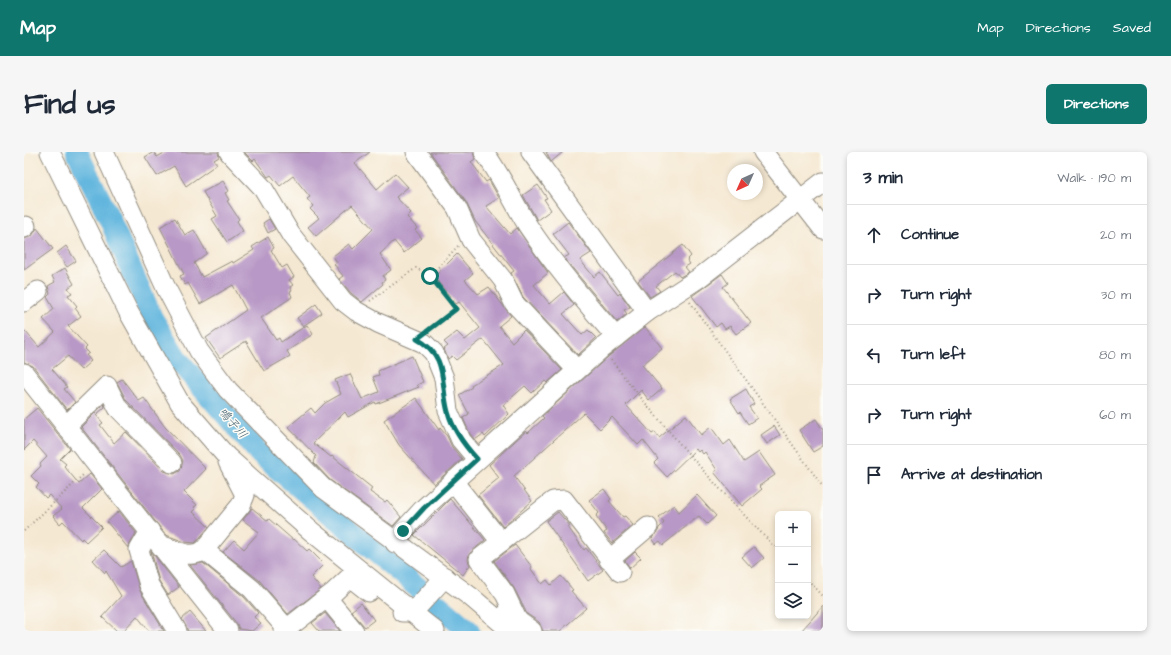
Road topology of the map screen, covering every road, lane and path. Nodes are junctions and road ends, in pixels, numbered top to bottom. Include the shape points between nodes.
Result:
1 (50, 152) edge
2 (104, 152) edge
3 (230, 152) edge
4 (416, 152) edge
5 (484, 152) edge
6 (531, 152) edge
7 (763, 152) edge
8 (823, 182) edge
9 (800, 200) junction
10 (823, 229) edge
11 (469, 234) junction
12 (430, 276) junction
13 (681, 290) junction
14 (356, 312) junction
15 (647, 312) junction
16 (417, 339) junction
17 (609, 343) junction
18 (577, 370) junction
19 (24, 373) edge
20 (66, 426) junction
21 (227, 457) junction
22 (477, 459) junction
23 (172, 463) dead end
24 (95, 464) junction
25 (453, 481) junction
26 (823, 487) edge
27 (648, 527) dead end
28 (24, 531) edge
29 (155, 538) junction
30 (501, 542) junction
31 (396, 543) junction
32 (775, 547) edge
33 (204, 550) junction
34 (443, 579) junction
35 (811, 583) edge
36 (823, 596) edge
37 (327, 598) junction
38 (415, 610) junction
39 (514, 625) edge
40 (286, 630) edge
41 (177, 631) edge
42 (228, 631) edge
43 (354, 631) edge
44 (435, 631) edge
45 (532, 631) edge

1 - 21 street via 128,312 171,389 198,426
2 - 31 street via 166,288 199,351 228,390 323,488
3 - 14 street via 263,188 291,235 343,301
4 - 11 street via 458,208
5 - 17 street via 528,226
6 - 15 street
7 - 9 street
8 - 9 street
9 - 10 street
9 - 13 street
11 - 12 path
11 - 18 street via 503,280 514,303
12 - 14 path via 416,268
12 - 16 path via 456,309
13 - 15 street
13 - 26 path
14 - 16 street
15 - 17 street
16 - 22 street via 430,347 438,358 444,378 448,411 461,440
17 - 18 street
17 - 32 path via 650,410 740,512
18 - 22 street
19 - 20 street
20 - 23 street via 107,386 118,408
20 - 24 street
21 - 33 street via 229,467 245,495 241,505
21 - 38 street via 311,531
22 - 25 street
24 - 28 path
24 - 29 street
25 - 30 street
25 - 31 street via 424,508 403,531
27 - 30 street via 614,566 564,500 553,501
29 - 33 street via 188,554 199,554
29 - 41 street via 139,550 149,585
29 - 42 street
30 - 39 street via 479,559 505,594
31 - 34 street
33 - 40 street via 252,589
34 - 38 street
34 - 39 street
35 - 36 path
37 - 38 street via 350,577 395,610 405,613
37 - 40 street
37 - 43 street
38 - 44 street
39 - 45 street

